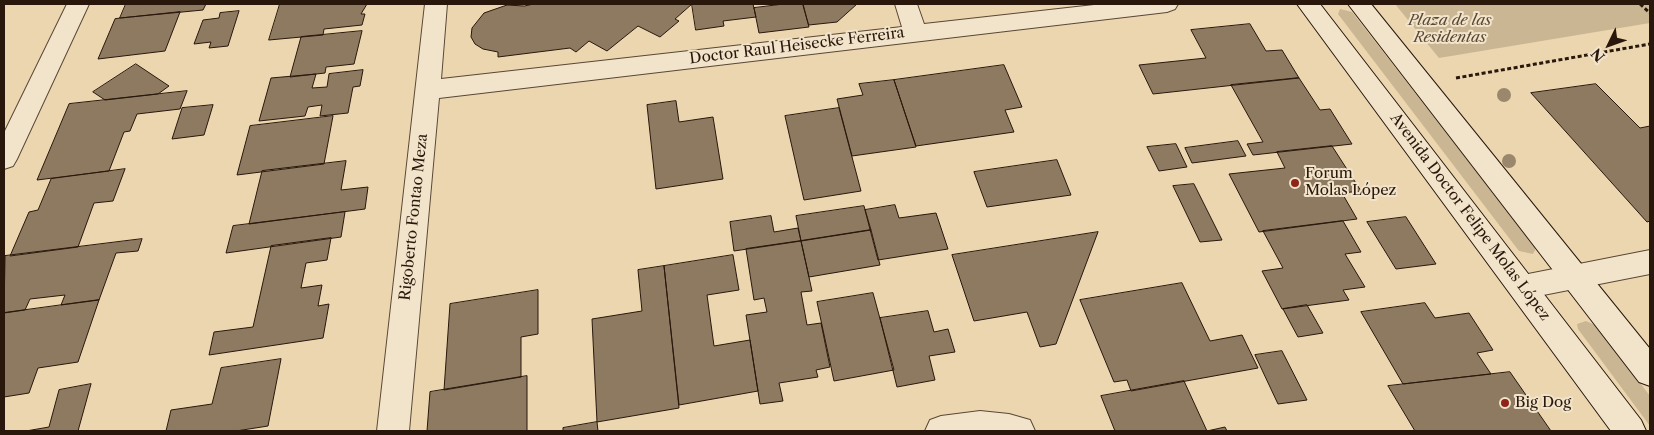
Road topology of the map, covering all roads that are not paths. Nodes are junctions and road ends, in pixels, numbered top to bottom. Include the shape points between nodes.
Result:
1 (78, 4) edge
2 (436, 4) edge
3 (906, 4) edge
4 (1168, 4) edge
5 (1308, 4) edge
6 (1359, 4) edge
7 (916, 32) junction
8 (427, 90) junction
9 (4, 159) edge
10 (1650, 262) edge
11 (1575, 276) junction
12 (1523, 287) junction
13 (1650, 372) edge
14 (393, 431) edge
15 (941, 431) edge
16 (1019, 431) edge
17 (1630, 431) edge

1 - 9 street
2 - 8 street, Rigoberto Fontao Meza
3 - 7 street
4 - 7 street, Doctor Raul Heisecke Ferreira
5 - 12 street, Avenida Doctor Felipe Molas López
6 - 11 street
7 - 8 street, Doctor Raul Heisecke Ferreira
8 - 14 street, Rigoberto Fontao Meza
10 - 11 street
11 - 12 street
11 - 13 street
12 - 17 street, Avenida Doctor Felipe Molas López
15 - 16 street via 1002,426

